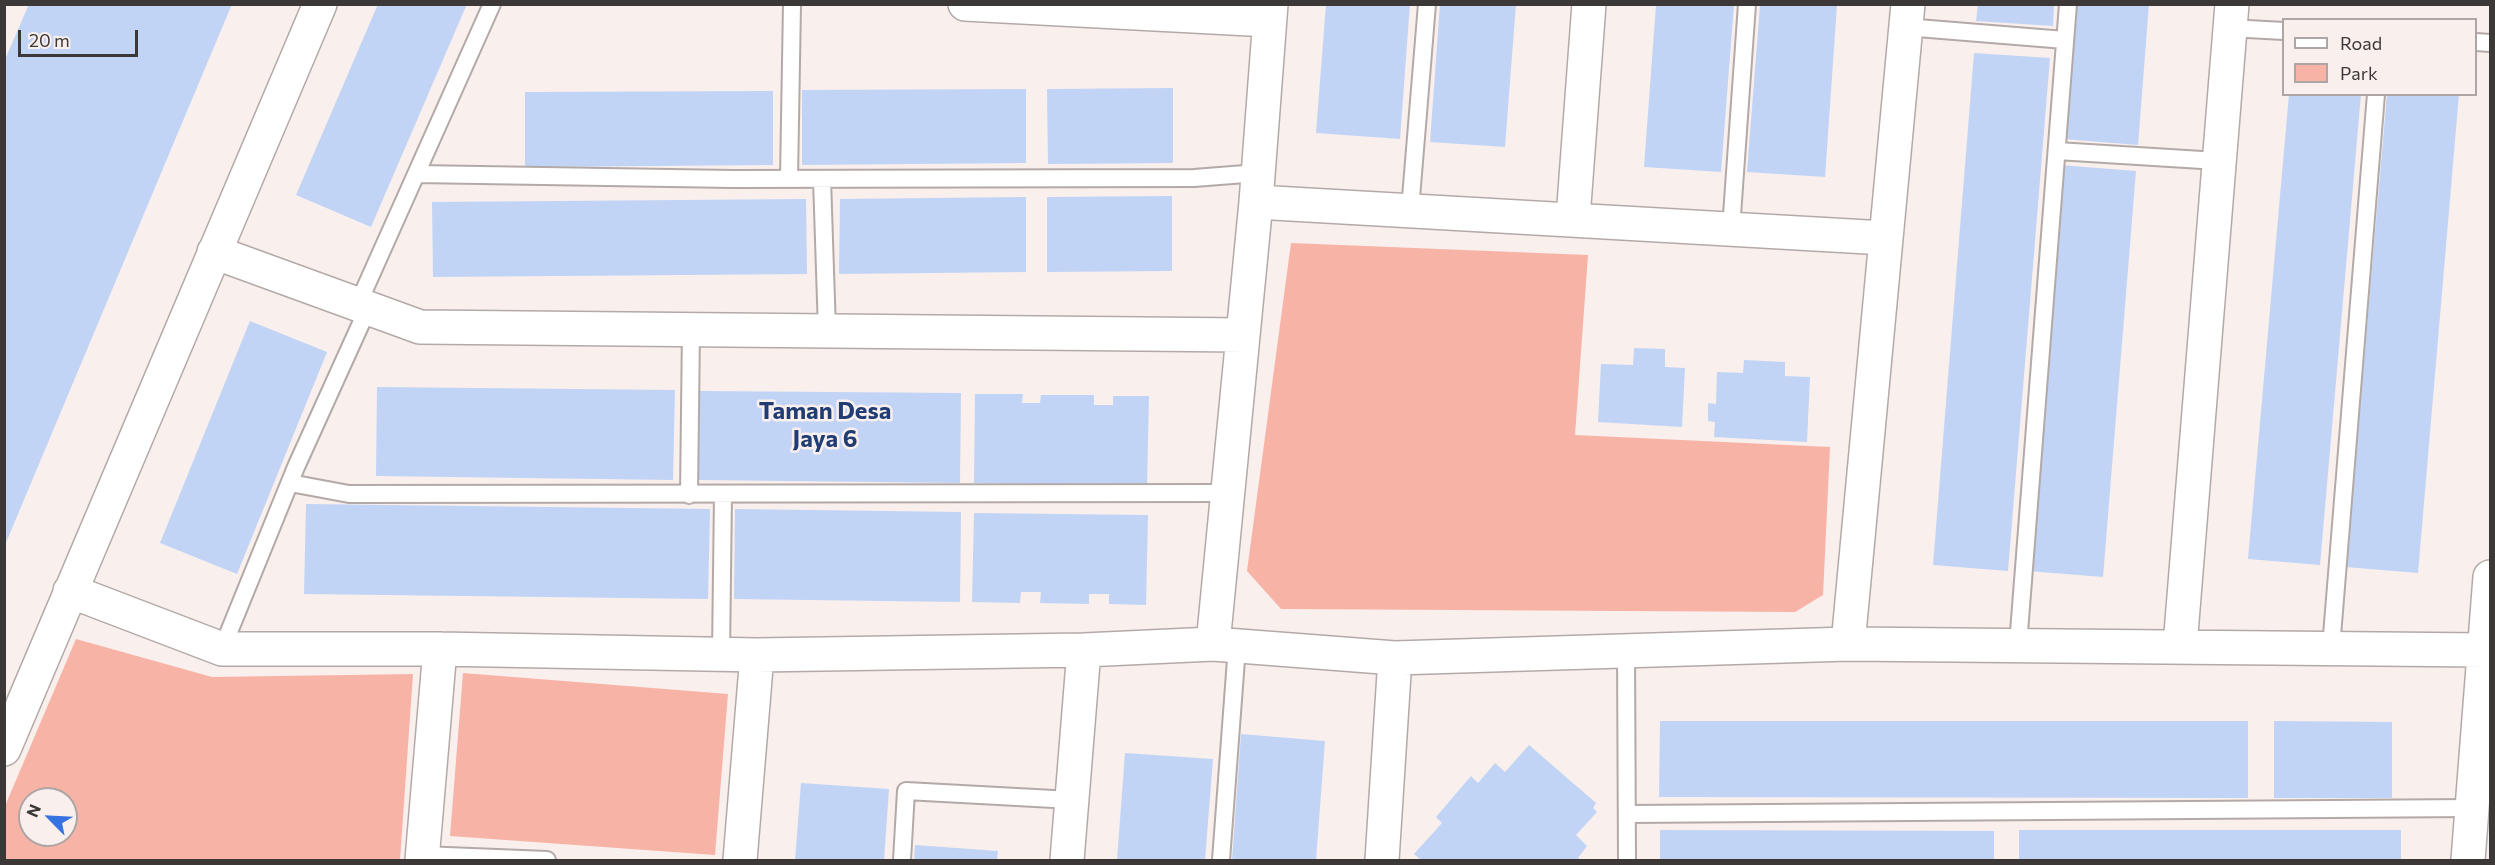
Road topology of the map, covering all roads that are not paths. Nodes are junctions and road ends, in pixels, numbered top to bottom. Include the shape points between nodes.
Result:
1 (320, 4) edge
2 (492, 4) edge
3 (792, 4) edge
4 (965, 4) edge
5 (1427, 4) edge
6 (1589, 4) edge
7 (1746, 4) edge
8 (2068, 4) edge
9 (1104, 8) edge
10 (1270, 12) edge
11 (1907, 16) edge
12 (2230, 16) edge
13 (2282, 32) edge
14 (2065, 40) junction
15 (2376, 96) edge
16 (2057, 151) junction
17 (2218, 161) junction
18 (416, 174) junction
19 (789, 179) junction
20 (822, 179) junction
21 (1257, 188) junction
22 (1410, 210) junction
23 (1573, 218) junction
24 (1731, 229) junction
25 (1885, 238) junction
26 (214, 252) junction
27 (363, 306) junction
28 (691, 329) junction
29 (827, 331) junction
30 (1243, 334) junction
31 (290, 483) junction
32 (1228, 493) junction
33 (723, 494) junction
34 (689, 495) junction
35 (2490, 577) edge
36 (70, 591) junction
37 (1848, 644) junction
38 (1225, 645) junction
39 (2018, 645) junction
40 (2180, 646) junction
41 (2331, 648) junction
42 (222, 649) junction
43 (440, 649) junction
44 (1084, 650) junction
45 (2484, 650) junction
46 (1626, 651) junction
47 (721, 654) junction
48 (757, 655) junction
49 (1395, 658) junction
50 (4, 749) edge
51 (1072, 800) junction
52 (2472, 808) junction
53 (1628, 814) junction
54 (422, 858) edge
55 (547, 861) edge
56 (740, 861) edge
57 (902, 861) edge
58 (1067, 861) edge
59 (1221, 861) edge
60 (1382, 861) edge
61 (1627, 861) edge
62 (2468, 861) edge

1 - 26 street
2 - 18 lane
3 - 19 lane
4 - 9 street
5 - 22 lane
6 - 23 street
7 - 24 lane
8 - 14 lane
9 - 10 street
10 - 21 street
11 - 14 lane
11 - 25 street
12 - 13 lane
12 - 17 street
14 - 16 lane
15 - 41 lane
16 - 17 lane
16 - 39 lane
17 - 40 street
18 - 19 lane
18 - 27 lane
19 - 20 lane
20 - 21 lane via 1194,178
20 - 29 lane
21 - 22 street
21 - 30 street
22 - 23 street
23 - 24 street
24 - 25 street
25 - 37 street
26 - 27 street
26 - 36 street
27 - 28 street via 420,327
27 - 31 lane
28 - 29 street
28 - 34 lane
29 - 30 street
30 - 32 street
31 - 34 lane via 349,494
31 - 42 lane
32 - 33 lane
32 - 38 street
33 - 34 lane
33 - 47 lane
35 - 45 street
36 - 42 street
36 - 50 street
37 - 39 street
37 - 46 street
38 - 44 street
38 - 49 street
38 - 59 lane
39 - 40 street
40 - 41 street
41 - 45 street
42 - 43 street
43 - 47 street
43 - 54 street
44 - 48 street
44 - 51 street
45 - 52 street
46 - 49 street
46 - 53 lane
47 - 48 street
48 - 56 street
49 - 60 street
51 - 57 lane via 906,791
51 - 58 street
52 - 53 lane
52 - 62 street
53 - 61 lane
54 - 55 lane

